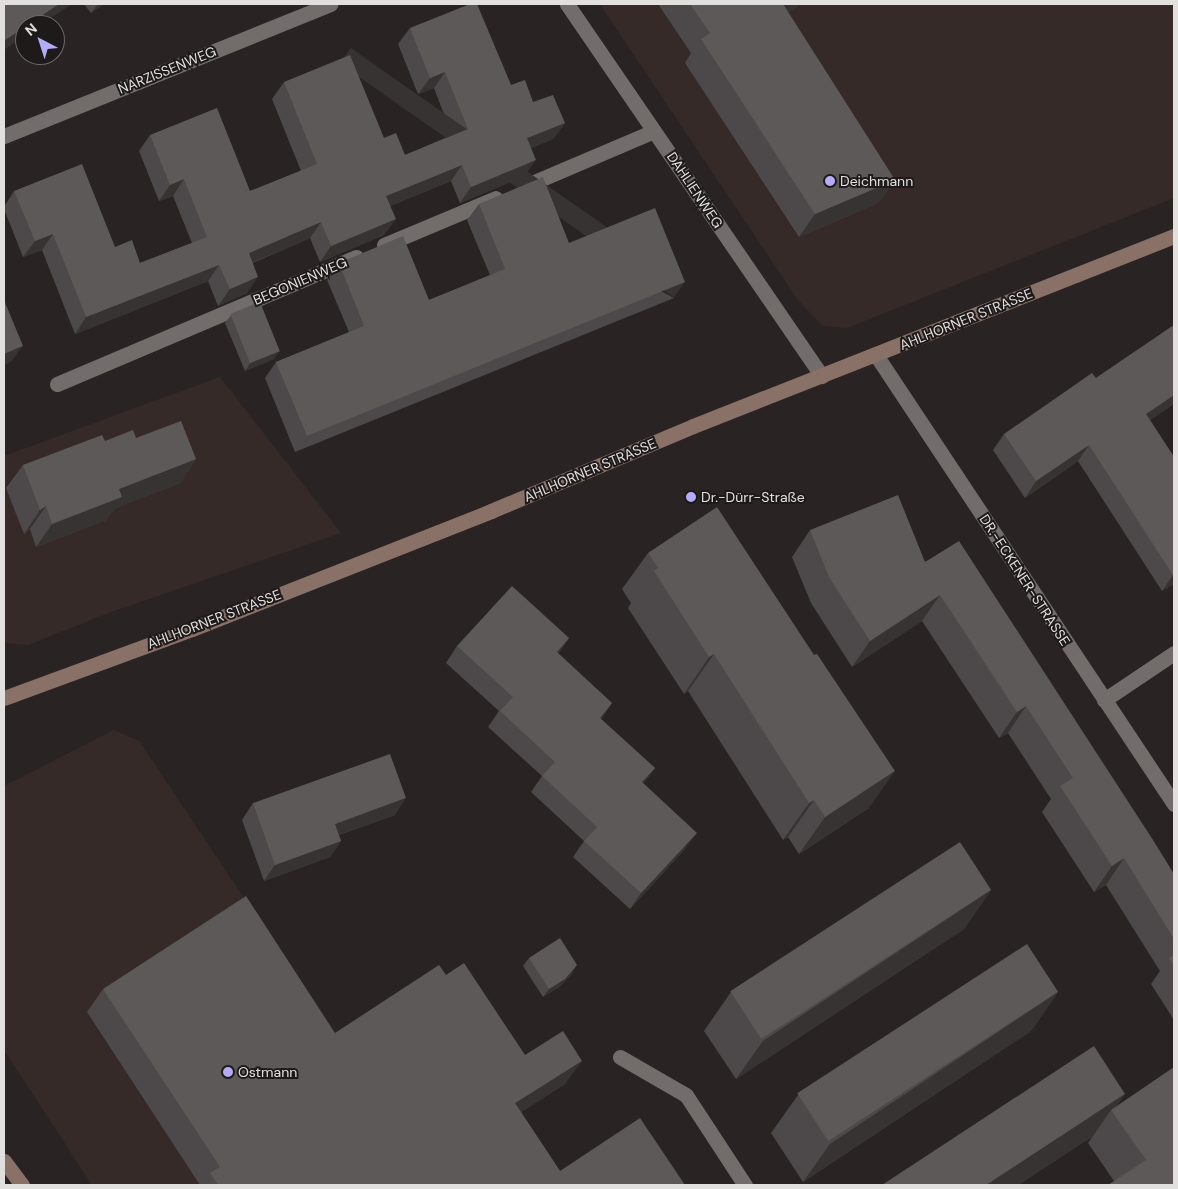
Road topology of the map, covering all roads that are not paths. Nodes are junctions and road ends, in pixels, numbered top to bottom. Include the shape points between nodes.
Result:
1 (330, 4) edge
2 (567, 4) edge
3 (654, 131) junction
4 (4, 136) edge
5 (1174, 236) edge
6 (876, 354) junction
7 (822, 376) junction
8 (57, 384) dead end
9 (1174, 653) edge
10 (4, 698) edge
11 (1104, 700) junction
12 (1174, 804) edge
13 (620, 1057) dead end
14 (7, 1171) edge
15 (22, 1185) edge
16 (745, 1185) edge

1 - 4 street, NARZISSENWEG
2 - 3 street, DAHLIENWEG
3 - 7 street, DAHLIENWEG
3 - 8 street, BEGONIENWEG
5 - 6 street, AHLHORNER STRASSE
6 - 7 street, AHLHORNER STRASSE
6 - 11 street, DR.-ECKENER-STRASSE
7 - 10 street, AHLHORNER STRASSE via 192,629
9 - 11 street
11 - 12 street, DR.-ECKENER-STRASSE
13 - 16 street via 686,1095
14 - 15 street

